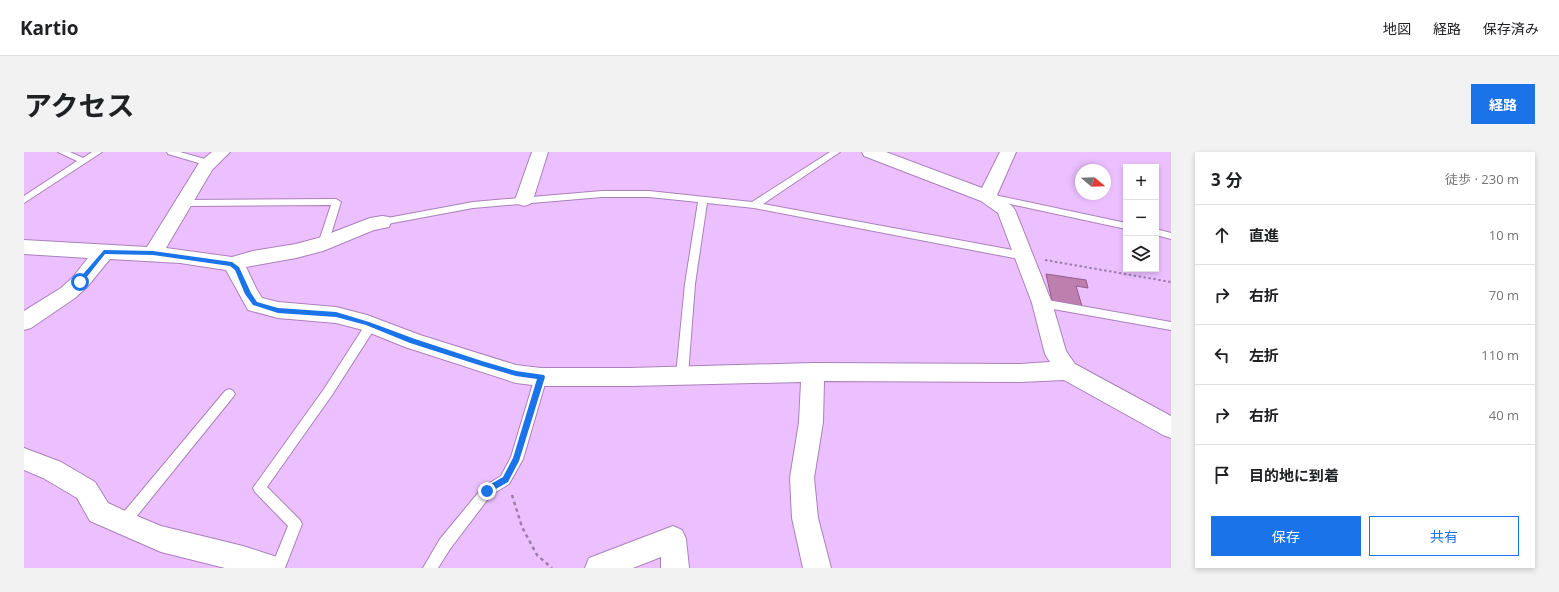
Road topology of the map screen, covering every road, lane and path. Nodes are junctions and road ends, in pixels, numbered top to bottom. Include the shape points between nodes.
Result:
1 (62, 152) edge
2 (98, 152) edge
3 (171, 152) edge
4 (540, 152) edge
5 (836, 152) edge
6 (870, 152) edge
7 (1008, 152) edge
8 (216, 157) edge
9 (84, 161) junction
10 (987, 197) junction
11 (703, 199) junction
12 (24, 200) edge
13 (524, 200) junction
14 (183, 203) junction
15 (754, 205) junction
16 (382, 222) joint
17 (1123, 225) edge
18 (1159, 233) edge
19 (1171, 236) edge
20 (323, 244) junction
21 (24, 247) edge
22 (104, 252) junction
23 (153, 253) junction
24 (1024, 256) junction
25 (232, 264) junction
26 (1171, 282) edge
27 (1042, 302) junction
28 (24, 322) edge
29 (371, 325) junction
30 (1171, 326) edge
31 (1067, 371) junction
32 (813, 372) junction
33 (682, 375) junction
34 (541, 377) junction
35 (229, 394) dead end
36 (1171, 428) edge
37 (24, 459) edge
38 (501, 482) junction
39 (123, 523) junction
40 (270, 568) edge
41 (278, 568) edge
42 (430, 568) edge
43 (552, 568) edge
44 (599, 568) edge
45 (675, 568) edge
46 (817, 568) edge

1 - 9 lane
2 - 9 lane
3 - 8 lane
4 - 13 street
5 - 15 lane
6 - 10 street
7 - 10 street
8 - 14 street via 205,167
9 - 12 lane
10 - 17 lane
10 - 24 street via 1006,210
11 - 13 lane via 628,193
11 - 15 lane
11 - 33 lane via 690,284
13 - 16 lane via 473,205
14 - 20 lane via 336,202
14 - 23 street
15 - 24 lane
16 - 20 street via 370,224
18 - 19 lane
20 - 25 street
21 - 22 street
22 - 23 street
22 - 28 street via 68,293
23 - 25 street
24 - 26 path
24 - 27 street
25 - 29 street via 255,304 278,310 336,315
27 - 30 lane
27 - 31 street via 1056,354
29 - 34 street via 482,364 516,374
29 - 41 lane via 328,392 259,488 296,524
31 - 32 street
31 - 36 street
32 - 33 street
32 - 46 street via 811,422 802,478 805,518
33 - 34 street
34 - 38 lane via 516,459 505,480
35 - 39 lane
37 - 39 street via 52,470 86,490 99,512
38 - 42 lane via 487,491 445,544
38 - 43 path via 512,494 522,527 537,555
39 - 40 street via 161,539
44 - 45 street via 673,540

